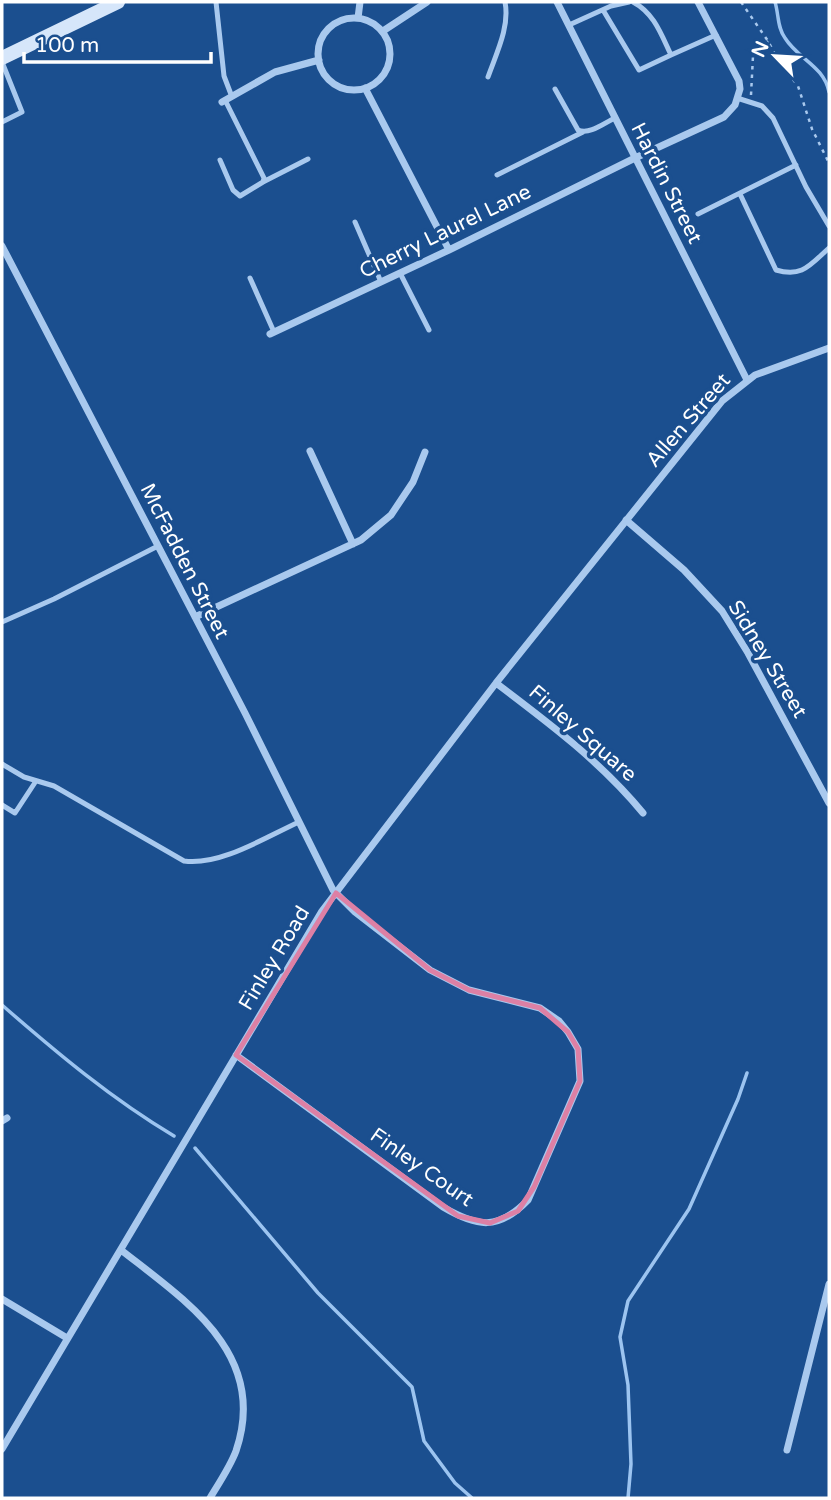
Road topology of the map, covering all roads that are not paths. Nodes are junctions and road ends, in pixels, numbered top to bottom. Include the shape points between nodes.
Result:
1 (118, 2) edge
2 (216, 2) edge
3 (360, 2) edge
4 (427, 2) edge
5 (505, 2) edge
6 (557, 2) edge
7 (631, 2) edge
8 (698, 2) edge
9 (603, 10) junction
10 (358, 18) junction
11 (569, 24) junction
12 (383, 31) junction
13 (716, 35) junction
14 (671, 55) junction
15 (2, 60) edge
16 (319, 60) junction
17 (488, 78) dead end
18 (365, 88) junction
19 (555, 89) dead end
20 (737, 98) junction
21 (226, 100) junction
22 (615, 118) junction
23 (2, 122) edge
24 (583, 132) junction
25 (635, 158) junction
26 (308, 159) dead end
27 (220, 160) dead end
28 (796, 165) junction
29 (497, 175) dead end
30 (263, 182) junction
31 (740, 194) junction
32 (698, 214) dead end
33 (355, 222) dead end
34 (829, 226) edge
35 (2, 246) edge
36 (829, 248) edge
37 (449, 250) junction
38 (400, 273) junction
39 (250, 278) dead end
40 (381, 282) junction
41 (429, 330) dead end
42 (272, 333) joint
43 (829, 348) edge
44 (747, 380) junction
45 (310, 452) dead end
46 (425, 452) dead end
47 (626, 520) junction
48 (353, 544) junction
49 (158, 546) junction
50 (195, 617) junction
51 (2, 622) edge
52 (496, 683) junction
53 (2, 764) edge
54 (36, 781) junction
55 (829, 803) edge
56 (2, 805) edge
57 (643, 813) dead end
58 (299, 822) junction
59 (336, 893) junction
60 (236, 1055) junction
61 (121, 1250) junction
62 (829, 1284) edge
63 (2, 1299) edge
64 (67, 1338) junction
65 (2, 1449) edge
66 (787, 1450) dead end
67 (210, 1498) edge

1 - 15 main road
2 - 21 lane
3 - 10 street
4 - 12 street
5 - 17 lane via 502,38
6 - 11 street, Hardin Street
7 - 9 lane
7 - 14 lane via 651,17
8 - 13 street
9 - 11 lane
9 - 14 lane via 639,70
10 - 12 street
10 - 16 street via 332,26 323,36
11 - 22 street, Hardin Street
12 - 18 street via 389,43 386,71
13 - 14 lane
13 - 20 street via 739,81
15 - 23 lane via 22,112
16 - 18 street via 326,77 337,86
16 - 21 street via 275,72
18 - 37 street
19 - 24 lane via 574,126
20 - 25 street, Cherry Laurel Lane via 724,117
20 - 28 lane via 762,106 773,118
21 - 30 lane
22 - 24 lane
22 - 25 street, Hardin Street
24 - 29 lane
25 - 37 street, Cherry Laurel Lane
25 - 44 street, Hardin Street
26 - 30 lane
27 - 30 lane via 240,196
28 - 31 lane
28 - 34 lane
31 - 32 lane
31 - 36 lane via 776,270 791,274 805,270
33 - 40 lane
35 - 49 street, McFadden Street
37 - 38 street, Cherry Laurel Lane
38 - 40 street, Cherry Laurel Lane
38 - 41 lane
39 - 42 lane
40 - 42 street, Cherry Laurel Lane
43 - 44 street, Allen Street
44 - 47 street, Allen Street via 717,407
45 - 48 street
46 - 48 street via 413,482 391,515
47 - 52 street, Finley Road
47 - 55 street, Sidney Street via 684,570 722,611
48 - 50 street
49 - 50 street, McFadden Street
49 - 51 lane
50 - 58 street, McFadden Street
52 - 57 street, Finley Square via 569,739
52 - 59 street, Finley Road
53 - 54 lane
54 - 56 lane via 15,813
54 - 58 lane via 54,786 184,861 215,859
58 - 59 street, McFadden Street
59 - 60 street, Finley Road
59 - 60 street, Finley Court via 430,970 469,990 540,1008 568,1032 578,1049 580,1081 528,1200 502,1219 467,1221
60 - 61 street, Finley Road
61 - 64 street, Finley Road
61 - 67 street via 206,1319 224,1342 239,1377 243,1407 236,1453
62 - 66 street
63 - 64 street
64 - 65 street, Finley Road

